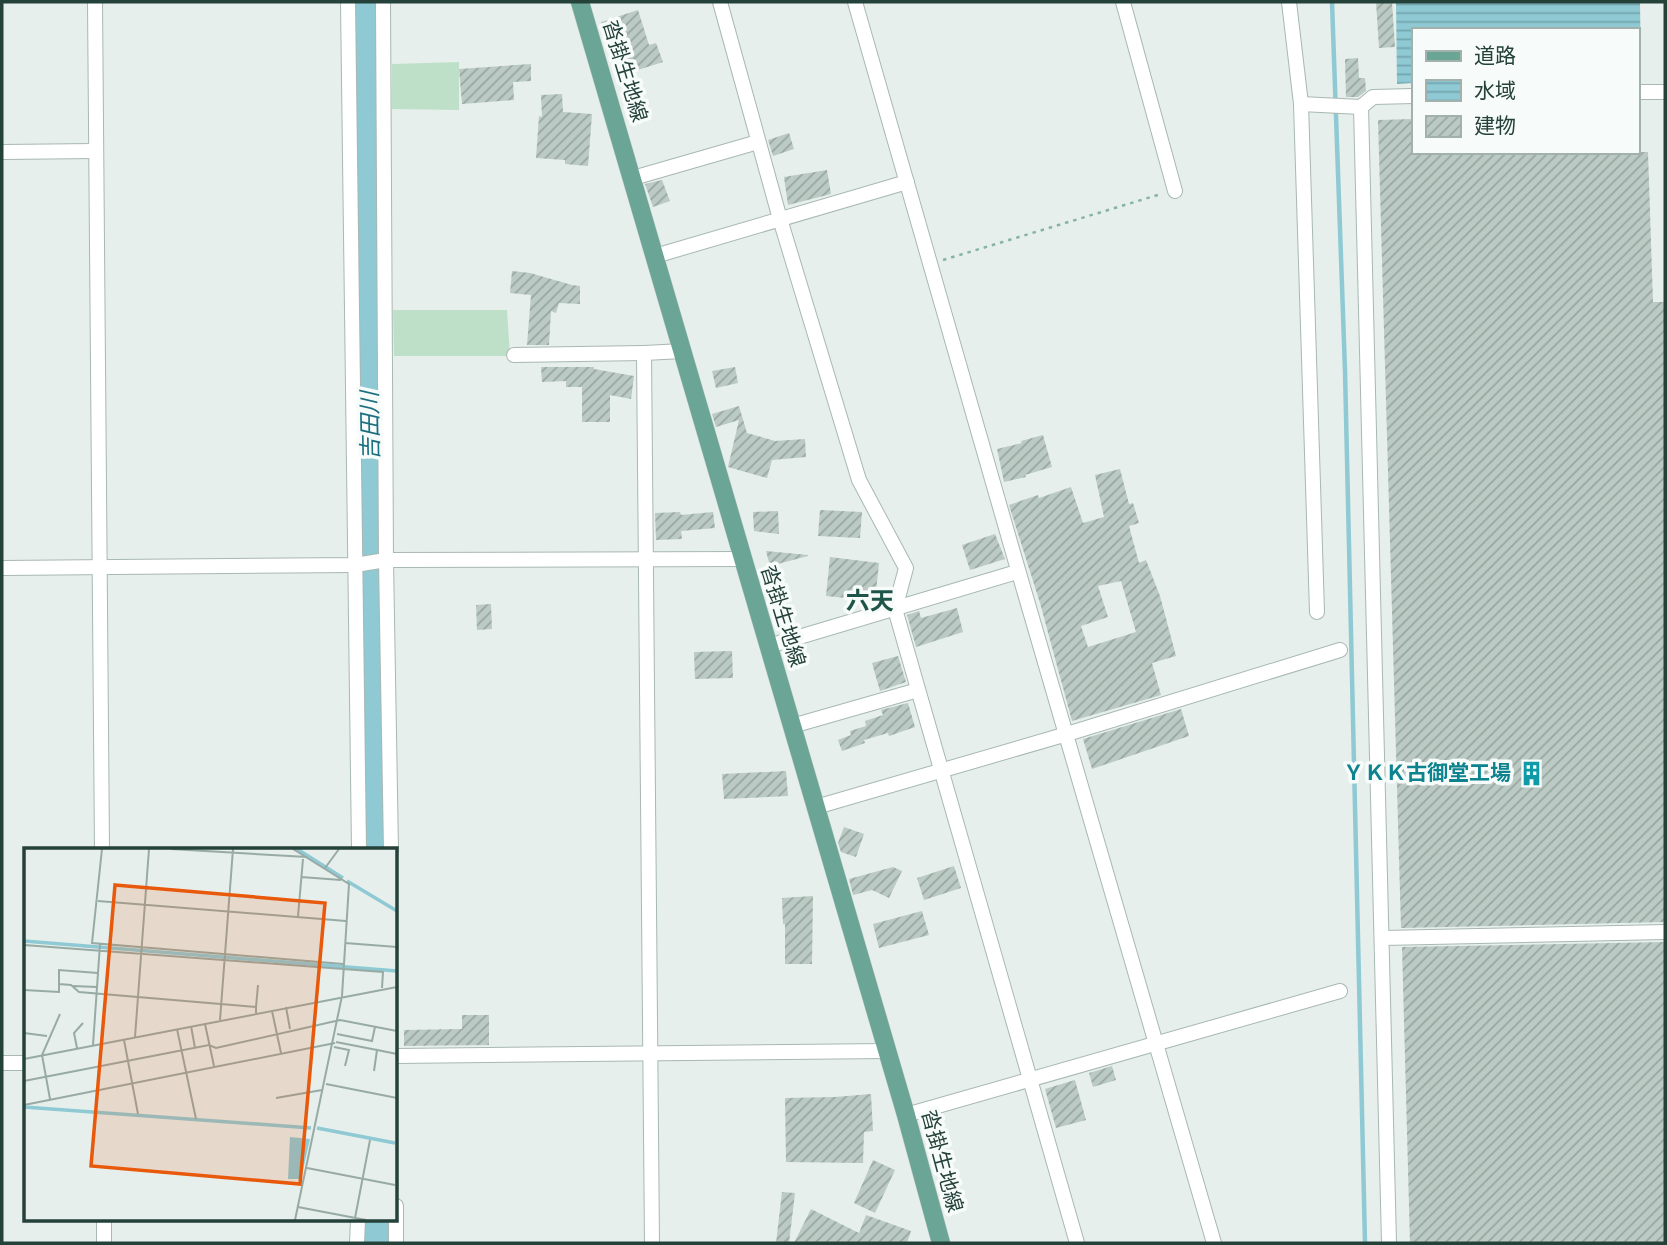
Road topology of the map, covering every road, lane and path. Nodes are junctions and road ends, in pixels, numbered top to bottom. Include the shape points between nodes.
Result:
1 (95, 2) edge
2 (348, 2) edge
3 (383, 2) edge
4 (580, 2) edge
5 (720, 2) edge
6 (855, 2) edge
7 (1123, 2) edge
8 (1290, 2) edge
9 (1639, 92) edge
10 (1665, 92) edge
11 (1412, 96) edge
12 (1301, 104) junction
13 (1361, 107) junction
14 (758, 142) junction
15 (96, 151) junction
16 (2, 152) edge
17 (633, 178) junction
18 (907, 183) junction
19 (1175, 191) joint
20 (780, 219) junction
21 (655, 256) junction
22 (929, 264) junction
23 (683, 351) junction
24 (644, 353) junction
25 (514, 355) dead end
26 (645, 558) junction
27 (743, 559) junction
28 (385, 560) junction
29 (355, 565) junction
30 (99, 567) junction
31 (2, 568) edge
32 (1017, 572) junction
33 (895, 609) junction
34 (1317, 612) dead end
35 (769, 646) junction
36 (1340, 650) dead end
37 (918, 690) junction
38 (792, 726) junction
39 (1067, 734) junction
40 (942, 771) junction
41 (816, 807) junction
42 (102, 848) edge
43 (359, 848) edge
44 (391, 848) edge
45 (1665, 932) edge
46 (1382, 938) junction
47 (1340, 991) dead end
48 (1155, 1044) junction
49 (886, 1051) junction
50 (650, 1052) junction
51 (397, 1056) edge
52 (2, 1063) edge
53 (24, 1063) edge
54 (1030, 1079) junction
55 (906, 1115) junction
56 (104, 1220) edge
57 (358, 1220) edge
58 (396, 1220) edge
59 (104, 1243) edge
60 (357, 1243) edge
61 (396, 1243) edge
62 (652, 1243) edge
63 (941, 1243) edge
64 (1077, 1243) edge
65 (1214, 1243) edge
66 (1390, 1243) edge

1 - 15 street
2 - 29 street
3 - 28 street
4 - 17 main road, 沓掛生地線
5 - 14 street
6 - 18 street
7 - 19 street
8 - 12 street
9 - 10 street
11 - 13 street via 1373,97
12 - 13 street
12 - 34 street
13 - 46 street
14 - 17 street
14 - 20 street
15 - 16 street
15 - 30 street
17 - 21 main road, 沓掛生地線
18 - 20 street
18 - 22 street
19 - 22 path
20 - 21 street
20 - 33 street via 859,480 906,568
21 - 23 main road, 沓掛生地線
22 - 32 street
23 - 24 street
23 - 27 main road, 沓掛生地線
24 - 25 street
24 - 26 street
26 - 27 street
26 - 28 street
26 - 50 street
27 - 35 main road, 沓掛生地線
28 - 29 street
28 - 44 street
29 - 30 street
29 - 43 street
30 - 31 street
30 - 42 street
32 - 33 street
32 - 39 street
33 - 35 street
33 - 37 street
35 - 38 main road, 沓掛生地線
36 - 39 street
37 - 38 street
37 - 40 street
38 - 41 main road, 沓掛生地線
39 - 40 street
39 - 48 street
40 - 41 street
40 - 54 street
41 - 49 main road, 沓掛生地線
45 - 46 street
46 - 66 street
47 - 48 street
48 - 54 street
48 - 65 street
49 - 50 street
49 - 55 main road, 沓掛生地線
50 - 51 street
50 - 62 street
52 - 53 street
54 - 55 street
54 - 64 street
55 - 63 main road, 沓掛生地線
56 - 59 street
57 - 60 street
58 - 61 street

